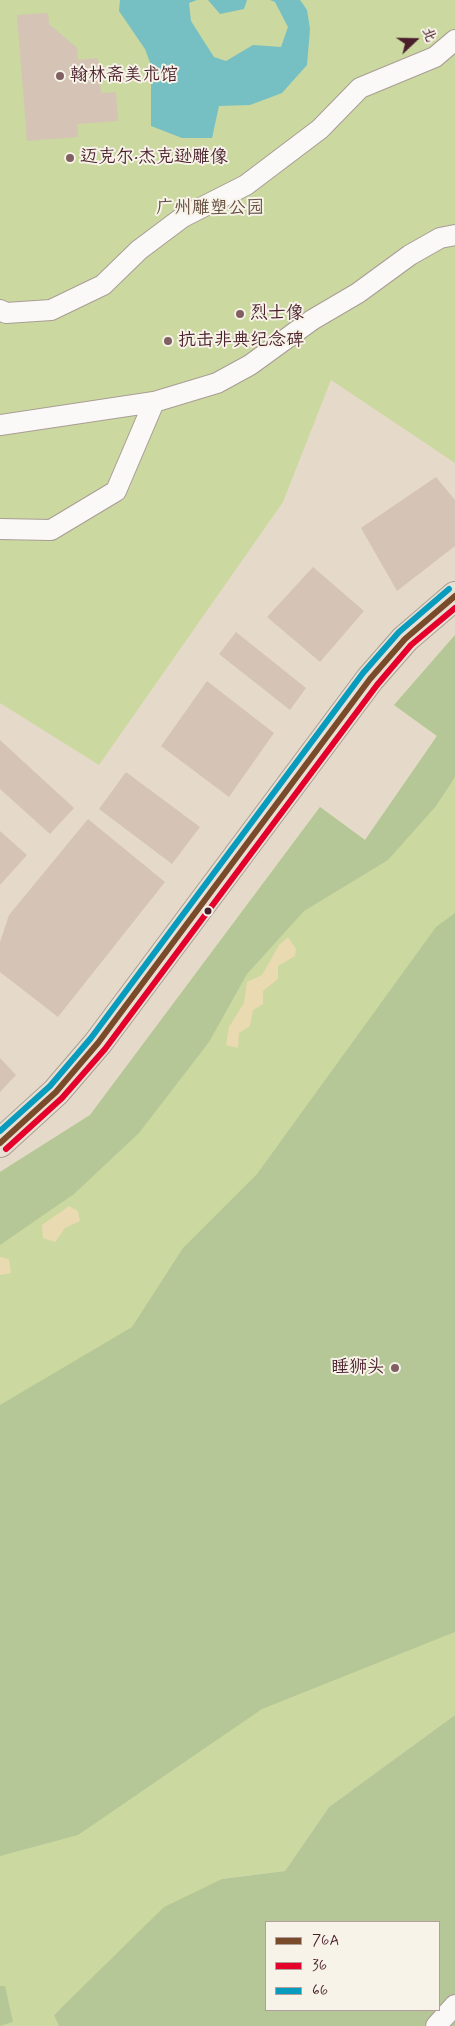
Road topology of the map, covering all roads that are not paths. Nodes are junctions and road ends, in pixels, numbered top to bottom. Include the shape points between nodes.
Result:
1 (455, 40) edge
2 (455, 235) edge
3 (0, 310) edge
4 (154, 402) junction
5 (0, 425) edge
6 (0, 529) edge
7 (455, 575) edge
8 (455, 596) edge
9 (0, 1121) edge
10 (0, 1143) edge
11 (455, 2005) edge
12 (436, 2026) edge

1 - 3 street via 435,58 360,88 320,129 246,185 183,217 139,250 103,286 51,310 6,313
2 - 4 street via 440,238 410,255 250,365 217,383
4 - 5 street
4 - 6 street via 116,491 51,530
7 - 9 highway via 403,616 369,653 63,1059
8 - 10 highway via 419,625 376,672 98,1043 56,1092
11 - 12 street

